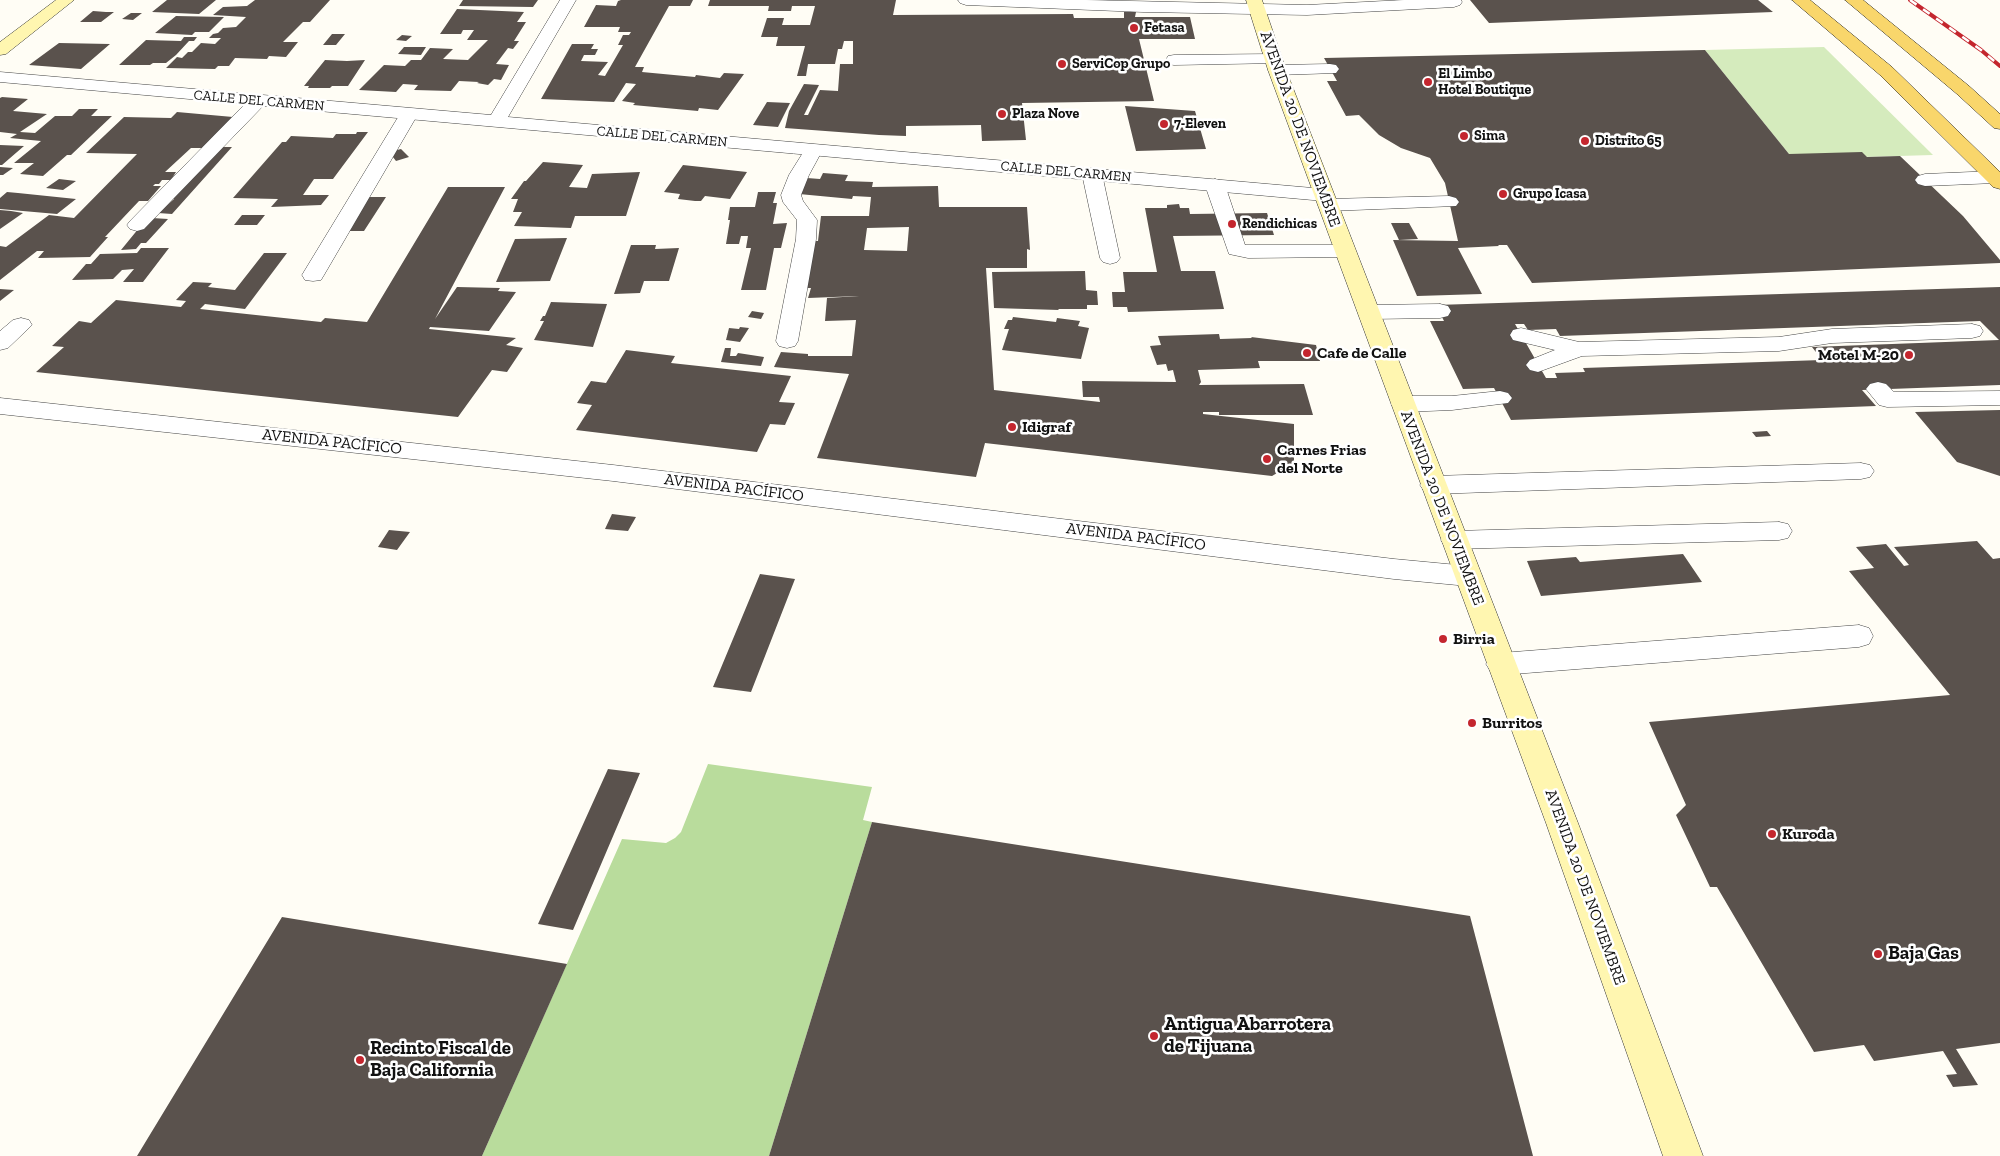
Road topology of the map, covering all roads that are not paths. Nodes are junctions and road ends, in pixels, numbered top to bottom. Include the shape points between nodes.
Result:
1 (66, 0) edge
2 (568, 0) edge
3 (966, 0) edge
4 (1800, 0) edge
5 (1853, 0) edge
6 (1454, 2) dead end
7 (1361, 3) edge
8 (1255, 4) edge
9 (0, 50) edge
10 (1174, 60) dead end
11 (1275, 64) junction
12 (1330, 69) dead end
13 (0, 77) edge
14 (258, 100) junction
15 (409, 114) junction
16 (496, 122) junction
17 (2000, 124) edge
18 (813, 151) junction
19 (1092, 174) junction
20 (1925, 180) dead end
21 (1997, 180) edge
22 (1215, 185) junction
23 (1326, 200) junction
24 (1449, 202) dead end
25 (137, 225) dead end
26 (1345, 252) junction
27 (1110, 258) dead end
28 (313, 275) dead end
29 (1369, 312) junction
30 (1440, 312) dead end
31 (21, 325) dead end
32 (1972, 331) dead end
33 (1521, 336) dead end
34 (787, 341) dead end
35 (0, 342) edge
36 (1579, 349) junction
37 (1538, 366) dead end
38 (1878, 389) dead end
39 (1500, 398) dead end
40 (2000, 398) edge
41 (1403, 404) junction
42 (0, 406) edge
43 (1861, 471) dead end
44 (1433, 485) junction
45 (1779, 531) dead end
46 (1454, 540) junction
47 (1468, 576) junction
48 (1859, 636) dead end
49 (1501, 664) junction
50 (1683, 1156) edge

1 - 9 main road
2 - 16 street
3 - 8 street via 1143,7
4 - 21 main road via 1886,71
5 - 17 main road
6 - 7 street
7 - 8 street via 1308,10
8 - 11 main road, AVENIDA 20 DE NOVIEMBRE
10 - 11 street
11 - 12 street
11 - 23 main road, AVENIDA 20 DE NOVIEMBRE
13 - 14 street, CALLE DEL CARMEN
14 - 15 street, CALLE DEL CARMEN
14 - 25 street
15 - 16 street, CALLE DEL CARMEN
15 - 28 street
16 - 18 street, CALLE DEL CARMEN
18 - 19 street, CALLE DEL CARMEN
18 - 34 street via 791,195 807,220
19 - 22 street, CALLE DEL CARMEN
19 - 27 street
20 - 21 street
22 - 23 street, CALLE DEL CARMEN
22 - 26 street via 1236,250
23 - 24 street, CALLE DEL CARMEN
23 - 26 main road, AVENIDA 20 DE NOVIEMBRE
26 - 29 main road, AVENIDA 20 DE NOVIEMBRE
29 - 30 street
29 - 41 main road, AVENIDA 20 DE NOVIEMBRE
31 - 35 street
32 - 36 street via 1779,344
33 - 36 street
36 - 37 street
38 - 40 street via 1887,400
39 - 41 street
41 - 44 main road, AVENIDA 20 DE NOVIEMBRE
42 - 47 street, AVENIDA PACÍFICO via 612,473
43 - 44 street
44 - 46 main road, AVENIDA 20 DE NOVIEMBRE
45 - 46 street
46 - 47 main road, AVENIDA 20 DE NOVIEMBRE
47 - 49 main road, AVENIDA 20 DE NOVIEMBRE
48 - 49 street
49 - 50 main road, AVENIDA 20 DE NOVIEMBRE

